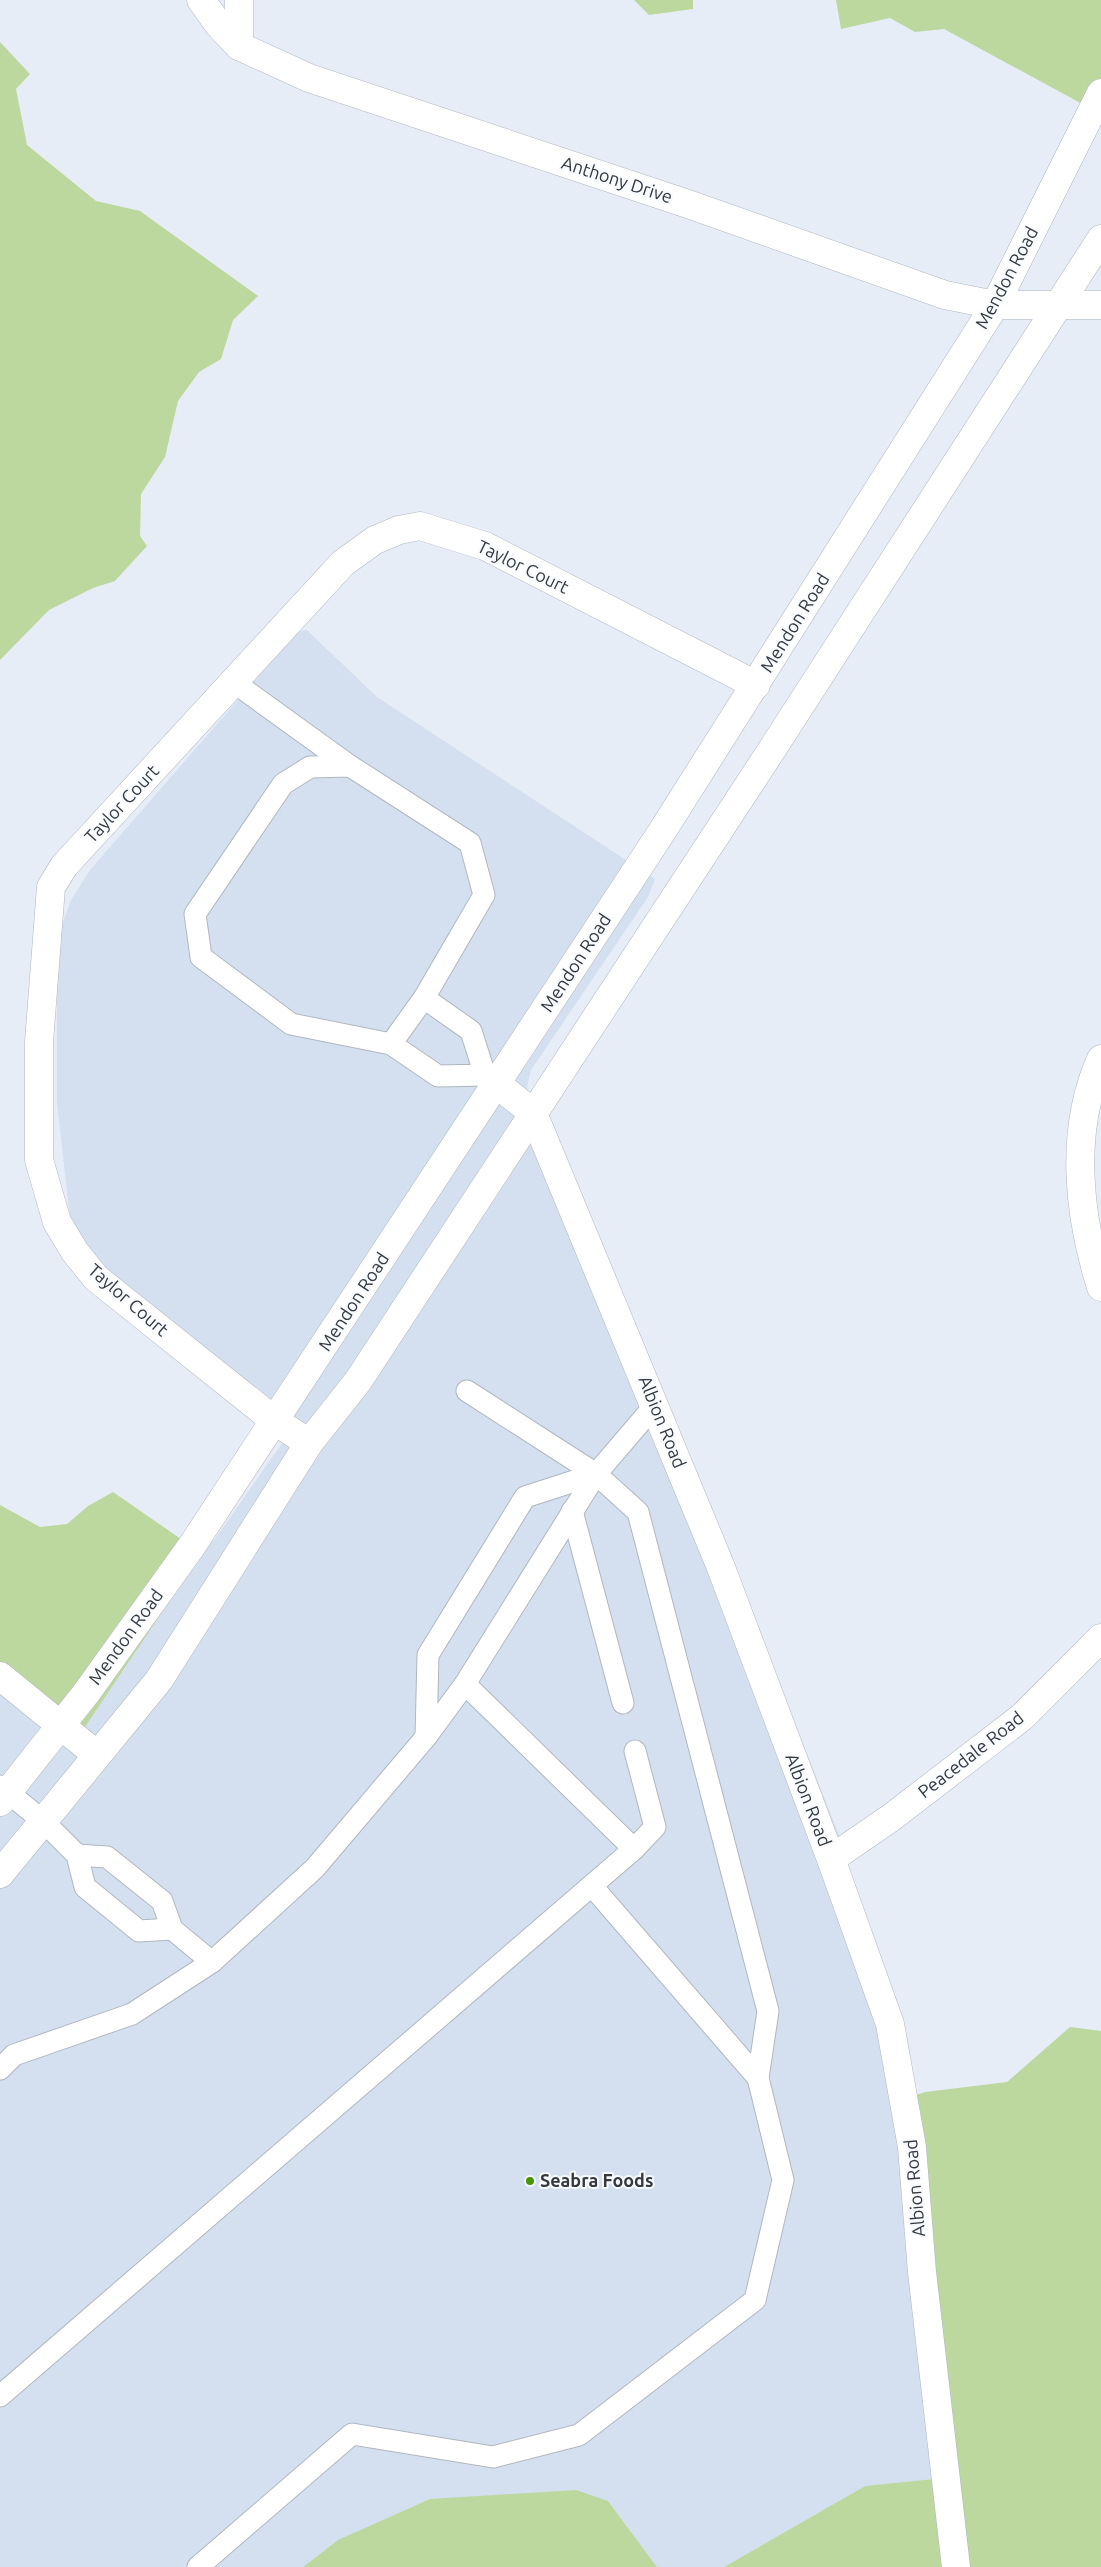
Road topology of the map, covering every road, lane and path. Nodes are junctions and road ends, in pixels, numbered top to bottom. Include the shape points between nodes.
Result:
1 (201, 0) edge
2 (239, 0) edge
3 (239, 46) junction
4 (1101, 93) edge
5 (1101, 239) edge
6 (1058, 304) junction
7 (995, 305) junction
8 (1101, 305) edge
9 (235, 683) junction
10 (756, 685) junction
11 (350, 766) junction
12 (424, 998) junction
13 (391, 1044) junction
14 (1101, 1060) edge
15 (491, 1079) junction
16 (533, 1113) junction
17 (1101, 1287) edge
18 (467, 1391) dead end
19 (655, 1405) junction
20 (275, 1421) junction
21 (309, 1443) junction
22 (596, 1474) junction
23 (572, 1511) junction
24 (1101, 1638) edge
25 (0, 1676) edge
26 (465, 1684) junction
27 (623, 1703) dead end
28 (61, 1726) junction
29 (426, 1737) junction
30 (635, 1751) dead end
31 (97, 1754) junction
32 (3, 1793) edge
33 (43, 1821) junction
34 (634, 1850) junction
35 (77, 1855) junction
36 (831, 1859) junction
37 (0, 1874) edge
38 (592, 1886) junction
39 (172, 1928) junction
40 (212, 1962) junction
41 (0, 2069) edge
42 (758, 2078) junction
43 (0, 2396) edge
44 (198, 2567) edge
45 (956, 2567) edge

1 - 3 street, Anthony Drive
2 - 3 street
3 - 7 street, Anthony Drive via 309,78 688,204 945,295
4 - 7 street, Mendon Road
5 - 6 street
6 - 7 street, Anthony Drive
6 - 8 street, Anthony Drive
6 - 16 street via 771,751
7 - 10 street, Mendon Road
9 - 10 street, Taylor Court via 342,563 375,540 420,526 486,546
9 - 11 lane
9 - 20 street, Taylor Court via 64,866 51,887 39,1042 39,1160 57,1222 96,1278
10 - 15 street, Mendon Road
11 - 12 lane via 470,843 484,895
11 - 13 lane via 310,768 283,784 195,914 201,957 291,1024
12 - 13 lane
12 - 15 lane via 471,1031
13 - 15 lane via 438,1076
14 - 17 street via 1081,1124 1080,1192
15 - 16 street, Albion Road
15 - 20 street, Mendon Road
16 - 19 street, Albion Road
16 - 21 street via 358,1381
18 - 22 lane
19 - 22 lane
19 - 36 street, Albion Road
20 - 21 street, Taylor Court
20 - 28 street, Mendon Road via 191,1548
21 - 31 street via 159,1680
22 - 23 lane
22 - 29 lane via 525,1497 428,1655
22 - 42 lane via 638,1512 768,2011
23 - 26 lane
23 - 27 lane
24 - 36 street, Peacedale Road via 1022,1717 892,1817
25 - 28 street
26 - 29 lane
26 - 34 lane
28 - 31 street
28 - 32 street, Mendon Road
29 - 40 lane via 315,1868
30 - 34 lane via 655,1827
31 - 33 street
32 - 33 lane
33 - 35 lane
33 - 37 street
34 - 38 lane
35 - 39 lane via 107,1857 162,1901
35 - 39 lane via 85,1886 139,1931
36 - 45 street, Albion Road via 890,2024 912,2147 922,2272
38 - 42 lane
38 - 43 lane
39 - 40 lane
40 - 41 lane via 132,2014 14,2055
42 - 44 lane via 784,2180 755,2300 579,2435 492,2457 352,2434

